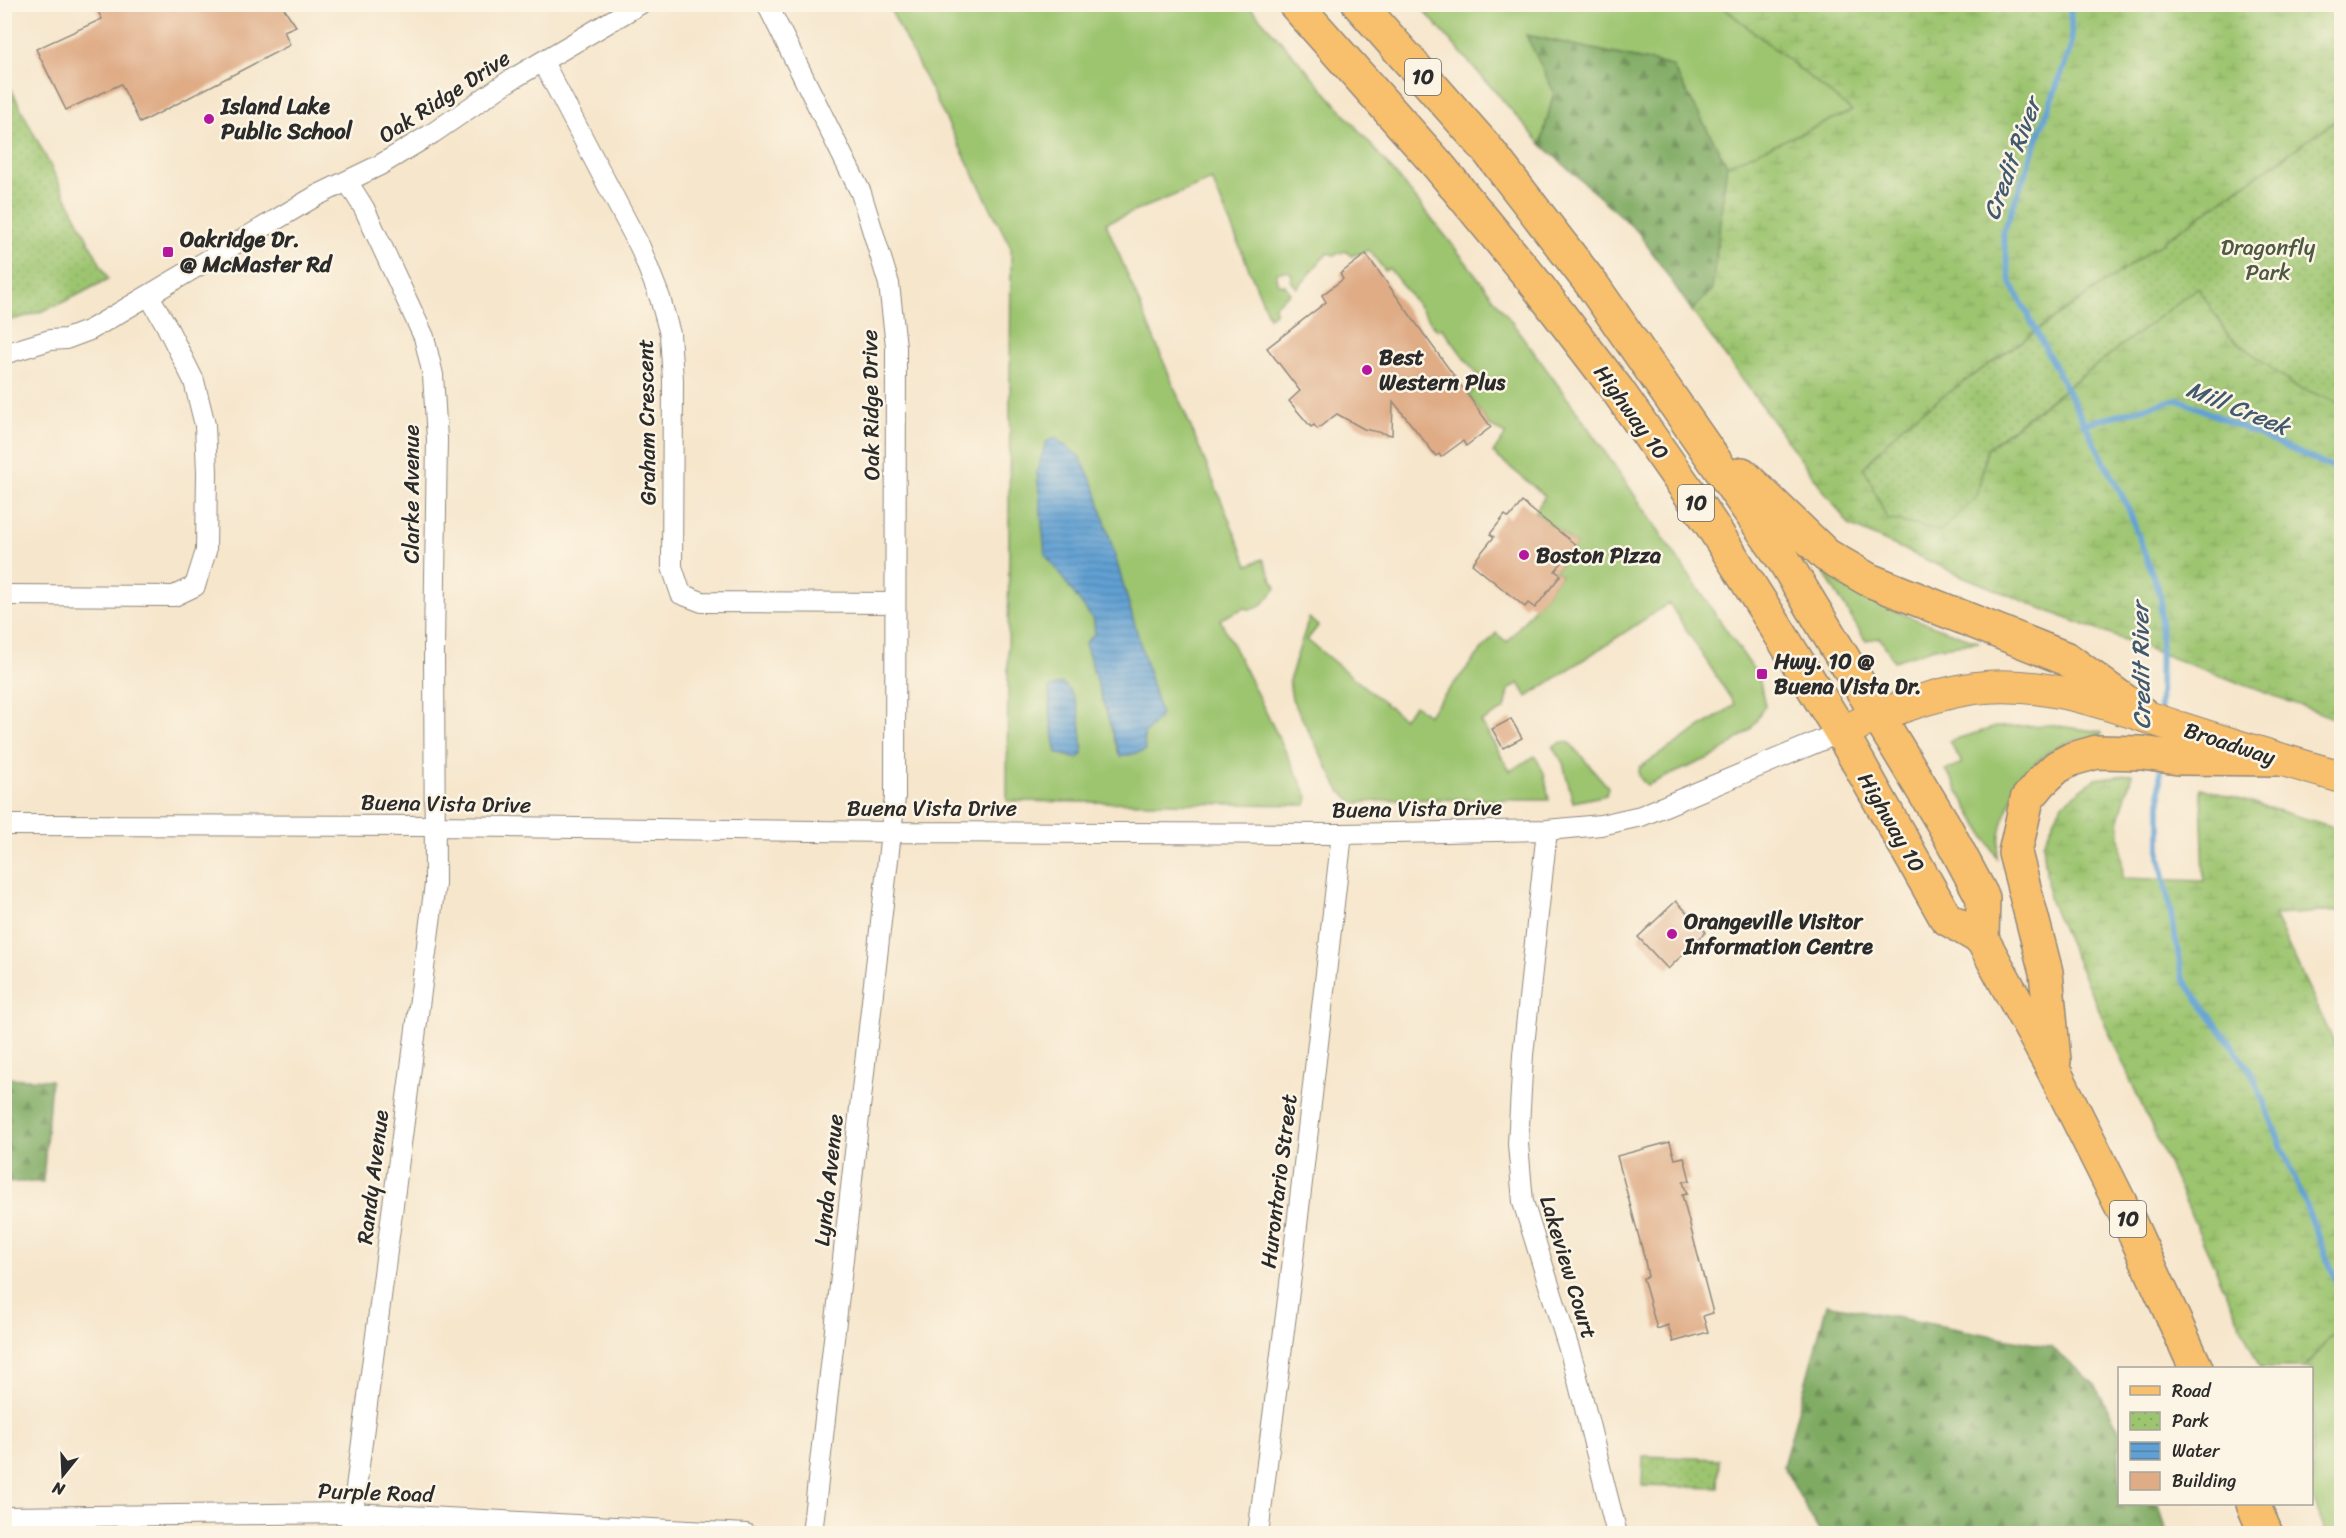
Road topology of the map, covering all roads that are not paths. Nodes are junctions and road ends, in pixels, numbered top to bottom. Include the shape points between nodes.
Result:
1 (640, 4) edge
2 (767, 4) edge
3 (1295, 4) edge
4 (1359, 4) edge
5 (543, 62) junction
6 (347, 181) junction
7 (149, 296) junction
8 (4, 354) edge
9 (1687, 424) junction
10 (4, 595) edge
11 (895, 603) junction
12 (1878, 715) junction
13 (2144, 715) junction
14 (1841, 732) junction
15 (2179, 743) junction
16 (2276, 759) joint
17 (2342, 777) edge
18 (4, 825) edge
19 (433, 826) junction
20 (1547, 830) junction
21 (892, 832) junction
22 (1342, 834) junction
23 (1982, 939) junction
24 (2055, 1071) junction
25 (2196, 1367) edge
26 (2254, 1505) edge
27 (352, 1513) junction
28 (4, 1517) edge
29 (350, 1533) edge
30 (746, 1533) edge
31 (812, 1533) edge
32 (1258, 1533) edge
33 (1617, 1533) edge
34 (2266, 1533) edge

1 - 5 street, Oak Ridge Drive
2 - 11 street, Oak Ridge Drive via 861,193 889,284 897,398
3 - 14 highway, Highway 10 / 10 via 1438,165 1618,392 1711,524
4 - 9 highway, Highway 10 / 10 via 1487,149 1593,286
5 - 6 street, Oak Ridge Drive via 380,165
5 - 11 street, Graham Crescent via 640,247 663,307 670,334 673,380 672,567 681,594 702,602
6 - 7 street, Oak Ridge Drive
6 - 19 street, Clarke Avenue via 364,208 415,317 433,375 437,439
7 - 8 street, Oak Ridge Drive via 90,330
7 - 10 street via 194,381 205,425 206,551 195,586 174,596
9 - 12 highway, Highway 10 / 10 via 1785,562
9 - 13 highway via 1826,555 1869,580 2067,659
11 - 21 street, Oak Ridge Drive
12 - 13 main road, Broadway via 1976,688 2017,687 2067,692
12 - 14 main road, Broadway
12 - 23 highway, Highway 10 / 10 via 1983,898
13 - 15 main road, Broadway
14 - 20 street, Buena Vista Drive via 1641,816
14 - 23 highway, Highway 10 / 10 via 1946,918
15 - 16 highway
15 - 24 highway via 2142,753 2097,752 2072,759 2049,774 2027,799 2015,853 2046,972
16 - 17 main road, Broadway
18 - 19 street, Buena Vista Drive
19 - 21 street, Buena Vista Drive
19 - 27 street, Randy Avenue via 435,884
20 - 22 street, Buena Vista Drive
20 - 33 street, Lakeview Court via 1523,1055 1518,1144 1522,1202 1574,1365
21 - 22 street, Buena Vista Drive
21 - 31 street, Lynda Avenue
22 - 32 street, Hurontario Street
23 - 24 highway, 10
24 - 25 highway, 10
26 - 34 highway
27 - 28 street, Purple Road
27 - 29 street, Randy Avenue
27 - 30 street, Purple Road

